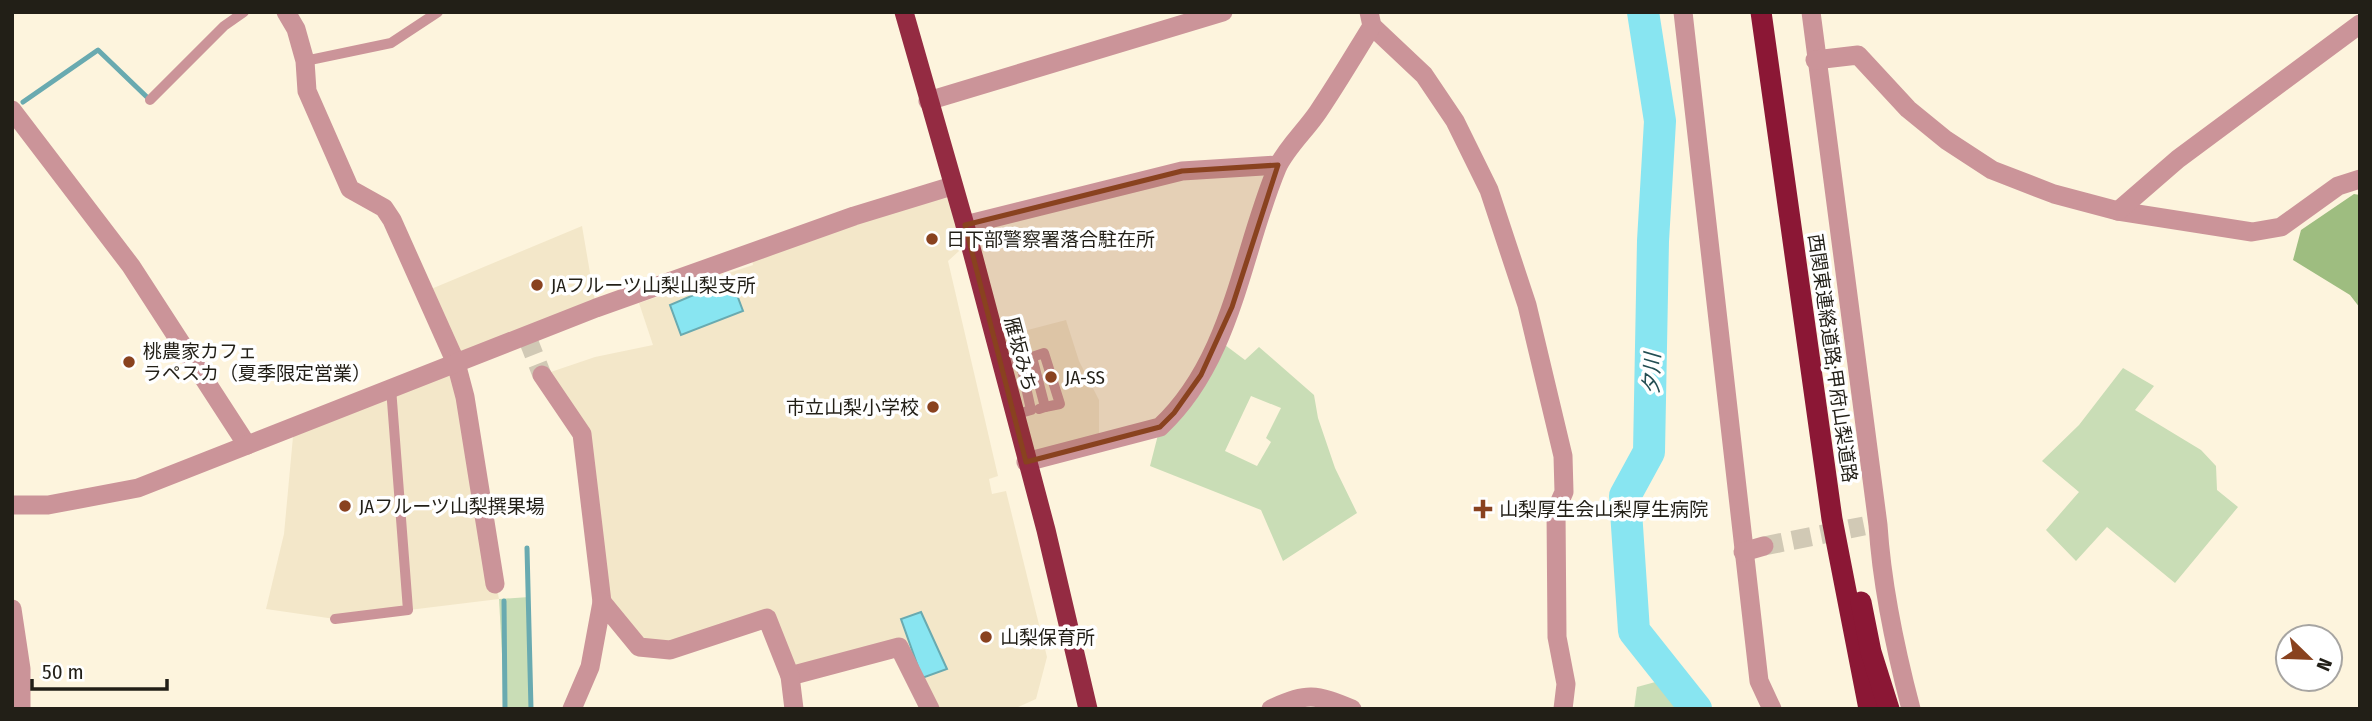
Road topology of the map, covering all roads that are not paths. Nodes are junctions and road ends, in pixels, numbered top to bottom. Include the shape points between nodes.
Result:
1 (244, 12) edge
2 (286, 12) edge
3 (438, 12) edge
4 (904, 12) edge
5 (1223, 12) edge
6 (1683, 12) edge
7 (1761, 12) edge
8 (1811, 12) edge
9 (1370, 19) edge
10 (2360, 24) edge
11 (1815, 60) junction
12 (305, 61) junction
13 (150, 100) dead end
14 (928, 101) junction
15 (12, 110) edge
16 (1278, 165) junction
17 (2360, 179) edge
18 (952, 186) junction
19 (2118, 211) junction
20 (965, 225) junction
21 (1805, 326) junction
22 (1020, 360) junction
23 (456, 363) junction
24 (1000, 366) junction
25 (542, 375) tunnel mouth
26 (391, 388) junction
27 (1022, 413) junction
28 (247, 445) junction
29 (1026, 462) junction
30 (12, 505) edge
31 (1765, 546) tunnel mouth
32 (1743, 552) junction
33 (495, 584) dead end
34 (602, 602) junction
35 (12, 609) edge
36 (335, 619) dead end
37 (1853, 635) junction
38 (790, 676) junction
39 (21, 709) edge
40 (572, 709) edge
41 (794, 709) edge
42 (930, 709) edge
43 (1087, 709) edge
44 (1271, 709) edge
45 (1352, 709) edge
46 (1563, 709) edge
47 (1772, 709) edge
48 (1863, 709) edge
49 (1869, 709) edge
50 (1889, 709) edge
51 (1911, 709) edge

1 - 13 lane
2 - 12 street
3 - 12 lane via 391,43
4 - 14 highway, 雁坂みち
5 - 14 street
6 - 32 street
7 - 21 highway, 西関東連絡道路;甲府山梨道路
8 - 11 street
9 - 16 street via 1317,113
9 - 46 street via 1424,75 1455,121 1489,190 1527,305 1563,456 1564,492 1556,510 1557,637 1566,684
10 - 19 street via 2178,159
11 - 19 street via 1858,55 1946,141 1992,170 2054,194
11 - 51 street via 1871,526
12 - 23 street via 307,91 349,189 384,208 392,220
14 - 18 highway, 雁坂みち
15 - 28 street via 131,265
16 - 20 street via 1182,171
16 - 29 street via 1231,307 1201,375 1174,413 1160,427
17 - 19 street via 2338,186 2281,227 2252,232
18 - 20 highway, 雁坂みち
18 - 23 street via 854,216
20 - 24 highway, 雁坂みち
21 - 37 highway, 西関東連絡道路;甲府山梨道路
21 - 50 highway via 1871,652
22 - 24 lane
22 - 27 lane
22 - 27 lane via 1032,357 1045,407
23 - 26 street
23 - 33 street
24 - 27 highway, 雁坂みち
25 - 34 street via 582,434
26 - 28 street
26 - 36 lane via 408,610
27 - 29 highway, 雁坂みち
28 - 30 street via 138,488 48,505
29 - 43 highway, 雁坂みち
31 - 32 street
32 - 47 street via 1759,681
34 - 38 street via 639,647 670,650 767,618
34 - 40 street via 590,667
35 - 39 street via 21,669
37 - 48 highway
37 - 49 highway, 西関東連絡道路;甲府山梨道路
38 - 41 street
38 - 42 street via 899,646
44 - 45 street via 1296,696 1325,697

